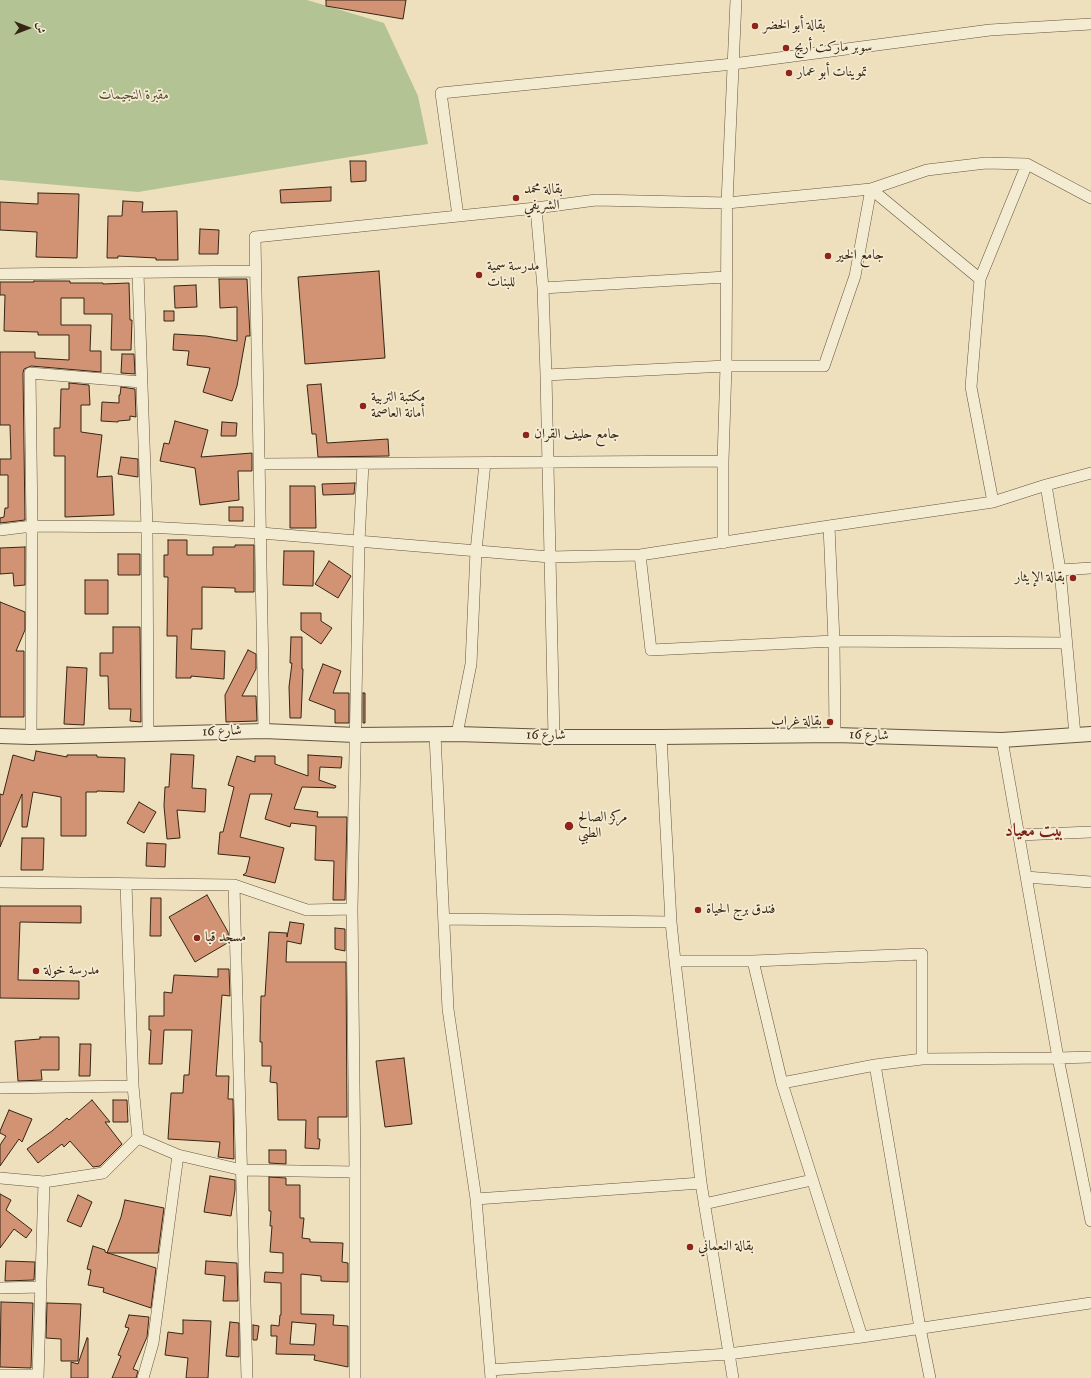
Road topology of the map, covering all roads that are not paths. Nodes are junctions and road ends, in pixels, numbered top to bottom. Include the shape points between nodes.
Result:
1 (736, 0) edge
2 (1091, 24) edge
3 (733, 64) junction
4 (1027, 164) junction
5 (871, 189) junction
6 (1091, 198) edge
7 (727, 203) junction
8 (536, 208) junction
9 (458, 216) junction
10 (256, 271) junction
11 (138, 273) junction
12 (0, 274) edge
13 (726, 277) junction
14 (980, 278) junction
15 (543, 288) junction
16 (726, 366) junction
17 (546, 375) junction
18 (141, 382) junction
19 (723, 461) junction
20 (485, 463) junction
21 (549, 463) junction
22 (260, 464) junction
23 (363, 464) junction
24 (1091, 473) edge
25 (1046, 485) junction
26 (993, 502) junction
27 (32, 526) junction
28 (829, 526) junction
29 (147, 527) junction
30 (0, 530) edge
31 (261, 533) junction
32 (359, 542) junction
33 (723, 544) junction
34 (476, 551) junction
35 (640, 555) junction
36 (550, 557) junction
37 (1091, 568) edge
38 (1060, 570) junction
39 (834, 641) junction
40 (1066, 643) junction
41 (264, 731) junction
42 (457, 734) junction
43 (1091, 734) edge
44 (148, 735) junction
45 (355, 735) junction
46 (435, 735) junction
47 (835, 735) junction
48 (1075, 735) junction
49 (0, 736) edge
50 (31, 737) junction
51 (554, 737) junction
52 (660, 737) junction
53 (1002, 740) junction
54 (1091, 832) edge
55 (1019, 835) junction
56 (1026, 877) junction
57 (0, 882) edge
58 (1091, 882) edge
59 (126, 884) junction
60 (234, 885) junction
61 (352, 909) junction
62 (445, 920) junction
63 (671, 922) junction
64 (675, 961) junction
65 (753, 961) junction
66 (1091, 1057) edge
67 (1058, 1058) junction
68 (922, 1059) junction
69 (875, 1065) junction
70 (782, 1082) junction
71 (133, 1086) junction
72 (0, 1088) edge
73 (138, 1138) junction
74 (178, 1155) junction
75 (242, 1170) junction
76 (355, 1172) junction
77 (0, 1178) edge
78 (812, 1180) junction
79 (44, 1182) junction
80 (700, 1183) junction
81 (476, 1199) junction
82 (704, 1204) junction
83 (1091, 1221) edge
84 (41, 1287) junction
85 (0, 1288) edge
86 (1091, 1303) edge
87 (920, 1328) junction
88 (862, 1337) junction
89 (728, 1354) junction
90 (490, 1374) edge
91 (0, 1375) edge
92 (38, 1376) edge
93 (143, 1378) edge
94 (247, 1378) edge
95 (355, 1378) edge
96 (733, 1378) edge
97 (930, 1378) edge

1 - 3 street
2 - 3 street via 990,30
3 - 7 street
3 - 9 street via 441,93
4 - 5 street via 986,163 927,170
4 - 6 street
4 - 14 street
5 - 7 street
5 - 14 street
5 - 16 street via 855,276 824,366
7 - 8 street via 596,200
7 - 13 street
8 - 9 street
8 - 15 street
9 - 10 street via 255,238
10 - 11 street
10 - 22 street
11 - 12 street
11 - 18 street
13 - 15 street
13 - 16 street
14 - 26 street via 971,387
15 - 17 street
16 - 17 street
16 - 19 street
17 - 21 street
18 - 27 street via 30,373
18 - 29 street
19 - 21 street
19 - 33 street
20 - 21 street
20 - 23 street
20 - 34 street
21 - 36 street
22 - 23 street
22 - 31 street
23 - 32 street
24 - 25 street
25 - 26 street
25 - 38 street
26 - 28 street
27 - 29 street
27 - 30 street
27 - 50 street
28 - 33 street
28 - 39 street
29 - 31 street
29 - 44 street
31 - 32 street
31 - 41 street
32 - 34 street
32 - 45 street
33 - 35 street
34 - 36 street
34 - 42 street via 471,664
35 - 36 street
35 - 39 street via 651,650
36 - 51 street
37 - 38 street
38 - 40 street
39 - 40 street
39 - 47 street
40 - 48 street
41 - 44 street, شارع 16
41 - 45 street, شارع 16
42 - 46 street, شارع 16
42 - 51 street, شارع 16
43 - 48 street, شارع 16
44 - 50 street, شارع 16
45 - 46 street, شارع 16
45 - 61 street
46 - 62 street
47 - 52 street, شارع 16
47 - 53 street, شارع 16
48 - 53 street, شارع 16
49 - 50 street, شارع 16
51 - 52 street, شارع 16
52 - 63 street
53 - 55 street
54 - 55 street
55 - 56 street
56 - 58 street
56 - 67 street
57 - 59 street
59 - 60 street
59 - 71 street
60 - 61 street via 307,910
60 - 75 street
61 - 76 street
62 - 63 street
62 - 81 street via 448,1009
63 - 64 street
64 - 65 street
64 - 80 street
65 - 68 street via 922,954
65 - 70 street
66 - 67 street
67 - 68 street
67 - 83 street
68 - 69 street
69 - 70 street
69 - 87 street
70 - 78 street
71 - 72 street
71 - 73 street
73 - 74 street
73 - 79 street via 102,1173
74 - 75 street
74 - 93 street via 153,1343
75 - 76 street
75 - 94 street
76 - 95 street
77 - 79 street
78 - 82 street
78 - 88 street
79 - 84 street
80 - 81 street
80 - 82 street
81 - 90 street
82 - 89 street
84 - 85 street
84 - 92 street
86 - 87 street
87 - 88 street
87 - 97 street
88 - 89 street
89 - 90 street
89 - 96 street
91 - 92 street

